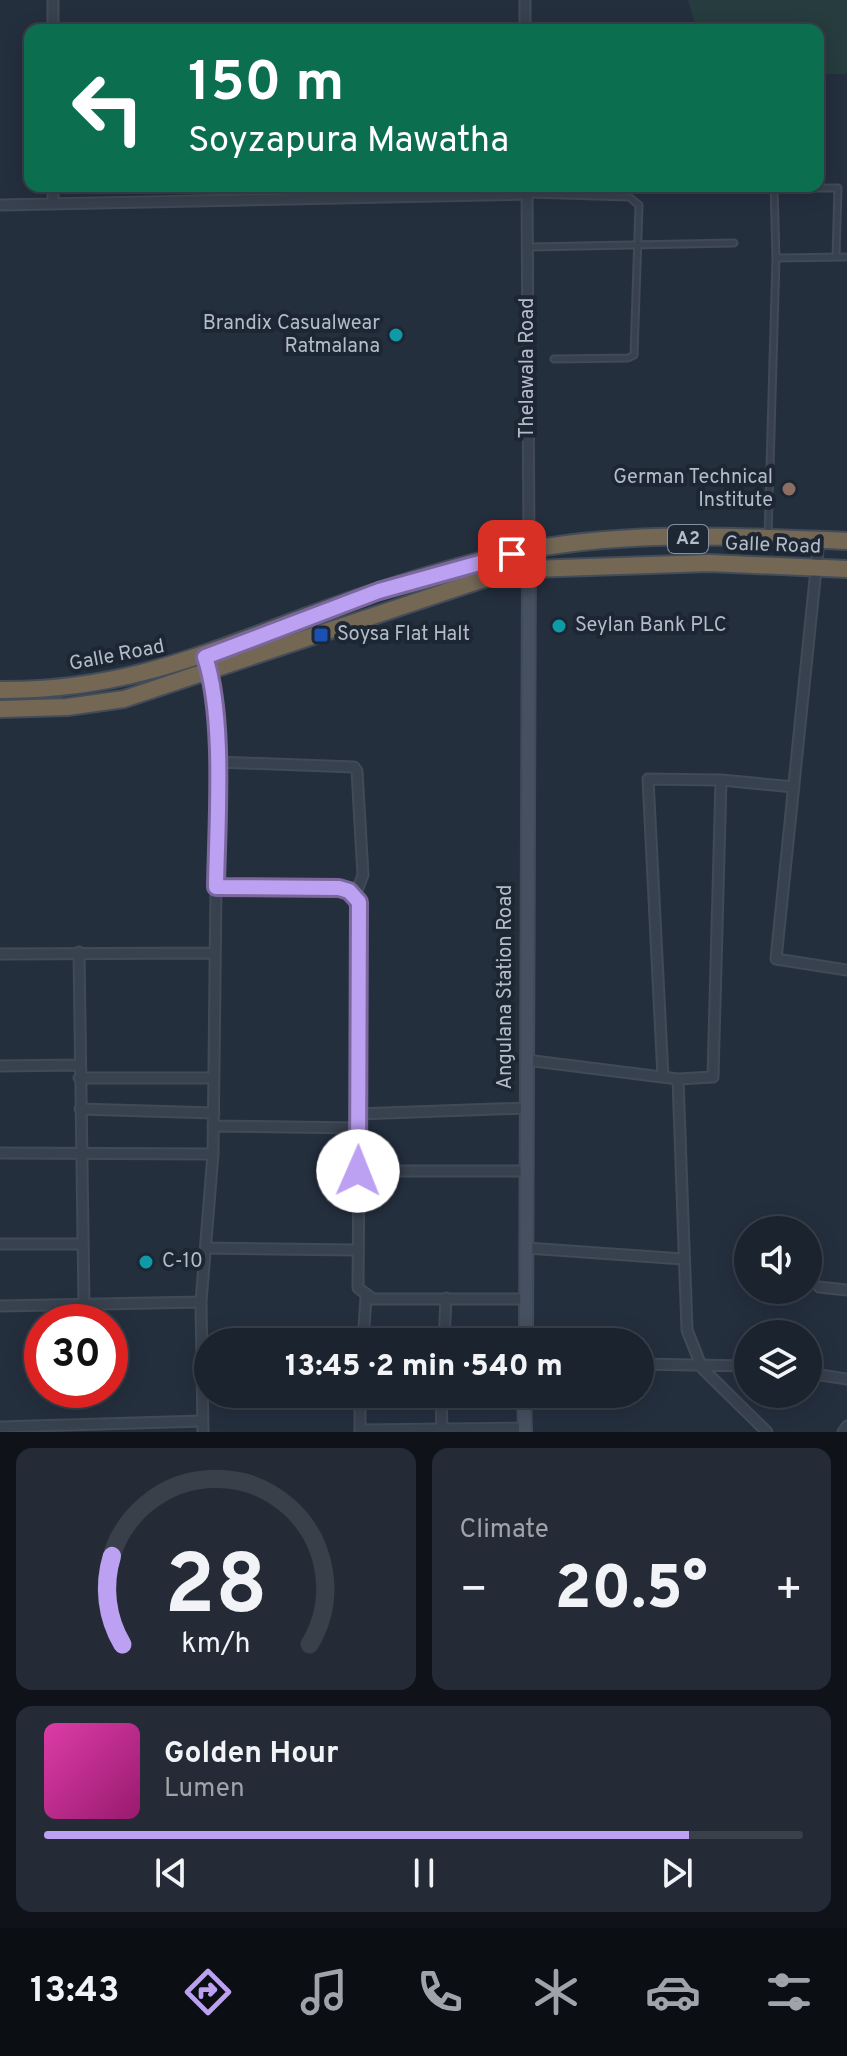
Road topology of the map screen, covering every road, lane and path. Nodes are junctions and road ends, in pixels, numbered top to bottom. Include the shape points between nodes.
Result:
1 (53, 0) edge
2 (525, 0) edge
3 (53, 24) edge
4 (525, 24) edge
5 (824, 188) edge
6 (53, 192) edge
7 (459, 192) edge
8 (527, 192) edge
9 (551, 192) edge
10 (774, 192) edge
11 (53, 204) junction
12 (0, 205) edge
13 (734, 243) dead end
14 (639, 246) junction
15 (528, 247) junction
16 (836, 257) junction
17 (847, 257) edge
18 (776, 258) junction
19 (554, 359) dead end
20 (768, 538) junction
21 (819, 540) junction
22 (847, 541) edge
23 (529, 550) junction
24 (815, 567) junction
25 (530, 569) junction
26 (847, 569) edge
27 (208, 664) junction
28 (0, 690) edge
29 (0, 709) edge
30 (217, 762) junction
31 (721, 780) junction
32 (794, 787) junction
33 (216, 887) junction
34 (355, 896) junction
35 (79, 952) junction
36 (215, 953) junction
37 (0, 954) edge
38 (847, 970) edge
39 (526, 1060) junction
40 (79, 1065) junction
41 (0, 1066) edge
42 (663, 1077) junction
43 (79, 1078) junction
44 (214, 1078) junction
45 (678, 1079) junction
46 (526, 1108) junction
47 (80, 1109) junction
48 (214, 1113) junction
49 (357, 1114) junction
50 (213, 1126) junction
51 (359, 1128) junction
52 (0, 1153) edge
53 (80, 1154) junction
54 (213, 1154) junction
55 (358, 1171) junction
56 (526, 1171) junction
57 (0, 1244) edge
58 (83, 1244) junction
59 (206, 1248) junction
60 (527, 1248) junction
61 (356, 1250) junction
62 (683, 1259) junction
63 (822, 1287) edge
64 (847, 1290) edge
65 (366, 1297) junction
66 (446, 1298) junction
67 (526, 1299) junction
68 (201, 1302) junction
69 (84, 1304) edge
70 (123, 1304) edge
71 (0, 1306) edge
72 (24, 1306) edge
73 (364, 1328) edge
74 (445, 1328) edge
75 (526, 1328) edge
76 (654, 1365) edge
77 (734, 1367) edge
78 (702, 1368) junction
79 (822, 1375) edge
80 (847, 1379) edge
81 (360, 1408) edge
82 (441, 1408) edge
83 (524, 1408) edge
84 (847, 1426) edge
85 (0, 1427) edge
86 (202, 1427) edge
87 (21, 1429) edge
88 (442, 1430) edge
89 (525, 1430) edge
90 (360, 1431) edge
91 (767, 1432) edge
92 (843, 1432) edge

1 - 3 street
2 - 4 street
5 - 16 lane via 838,188
6 - 11 street
7 - 11 street
8 - 15 street, Thelawala Road
9 - 14 lane via 635,199
10 - 18 lane
11 - 12 street
13 - 14 lane
14 - 15 lane
14 - 19 lane via 634,355
15 - 23 street, Thelawala Road
16 - 17 lane
16 - 18 lane
18 - 20 lane
20 - 21 highway, Galle Road / A2
20 - 23 highway, Galle Road / A2 via 622,541
21 - 22 highway, Galle Road / A2
21 - 24 street
23 - 25 street
23 - 27 highway, Galle Road / A2 via 379,591
24 - 25 highway, Galle Road / A2 via 709,563
24 - 26 highway, Galle Road / A2
24 - 32 street
25 - 27 highway, Galle Road / A2 via 455,586
25 - 39 street, Angulana Station Road
27 - 28 highway, Galle Road / A2 via 96,685
27 - 29 highway, Galle Road / A2 via 95,705
27 - 30 street
30 - 33 street
30 - 34 street via 354,767 363,875
31 - 32 street
31 - 42 street via 647,782
31 - 45 street via 715,1074 710,1079
32 - 38 street via 776,959
33 - 34 street via 339,888
33 - 36 street
34 - 49 street via 361,910
35 - 36 street
35 - 37 street
35 - 40 street
36 - 44 street
39 - 42 street
39 - 46 street, Angulana Station Road
40 - 41 street
40 - 43 street
42 - 45 street
43 - 44 street
43 - 47 street
44 - 48 street
45 - 62 street
46 - 49 street
46 - 56 street, Angulana Station Road
47 - 48 street
47 - 53 street
48 - 50 street
49 - 51 street
50 - 51 street
50 - 54 street
51 - 55 street
52 - 53 street
53 - 54 street
53 - 58 street
54 - 59 street
55 - 56 street
55 - 61 street
56 - 60 street, Angulana Station Road
57 - 58 street
58 - 69 street
59 - 61 street
59 - 68 street
60 - 62 street
60 - 67 street, Angulana Station Road
61 - 65 street via 358,1288
62 - 78 street via 687,1330
63 - 64 street
65 - 66 street
65 - 73 street
66 - 67 street
66 - 74 street
67 - 75 street, Angulana Station Road
68 - 70 street
68 - 86 street
71 - 72 street
76 - 78 street
77 - 78 street
78 - 91 street
79 - 80 street
81 - 90 street
82 - 88 street
83 - 89 street
84 - 92 street
85 - 87 street
86 - 87 street
88 - 89 street
88 - 90 street

